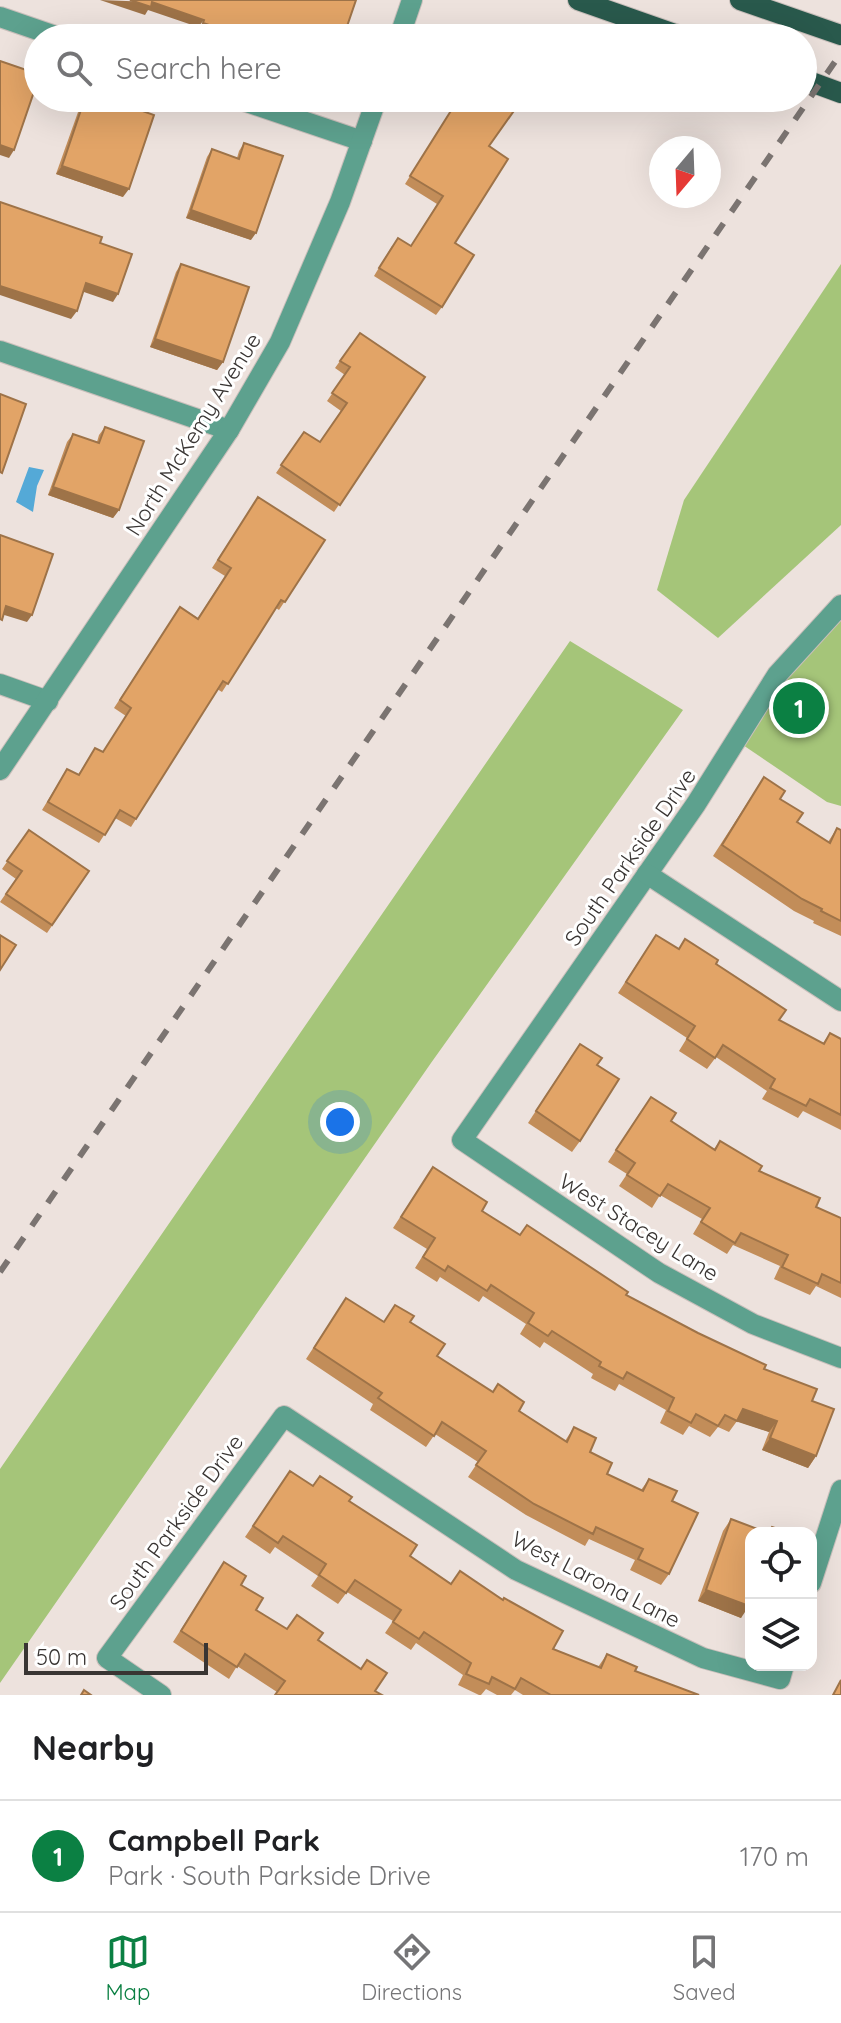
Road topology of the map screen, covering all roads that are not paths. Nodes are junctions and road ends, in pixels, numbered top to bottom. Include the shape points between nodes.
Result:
1 (412, 0) edge
2 (578, 0) edge
3 (740, 0) edge
4 (0, 17) edge
5 (404, 24) edge
6 (646, 24) edge
7 (809, 24) edge
8 (24, 25) edge
9 (817, 27) edge
10 (841, 35) edge
11 (817, 84) edge
12 (841, 93) edge
13 (276, 112) edge
14 (372, 112) edge
15 (362, 141) junction
16 (0, 351) edge
17 (229, 430) junction
18 (841, 605) edge
19 (0, 684) edge
20 (48, 701) junction
21 (0, 770) edge
22 (647, 874) junction
23 (841, 1001) edge
24 (462, 1140) joint
25 (841, 1358) edge
26 (284, 1416) joint
27 (841, 1490) edge
28 (817, 1564) edge
29 (782, 1672) edge
30 (161, 1695) edge

1 - 5 street
2 - 6 main road
3 - 7 main road
4 - 8 street
9 - 10 main road
11 - 12 main road
13 - 15 street
14 - 15 street, North McKemy Avenue
15 - 17 street, North McKemy Avenue via 307,284
16 - 17 street
17 - 20 street, North McKemy Avenue
18 - 22 street, South Parkside Drive via 777,675
19 - 20 street
20 - 21 street, North McKemy Avenue
22 - 23 street
22 - 24 street, South Parkside Drive
24 - 25 street, West Stacey Lane via 659,1273 753,1324
26 - 29 street, West Larona Lane via 516,1570 703,1658
26 - 30 street, South Parkside Drive via 107,1658
27 - 28 street

